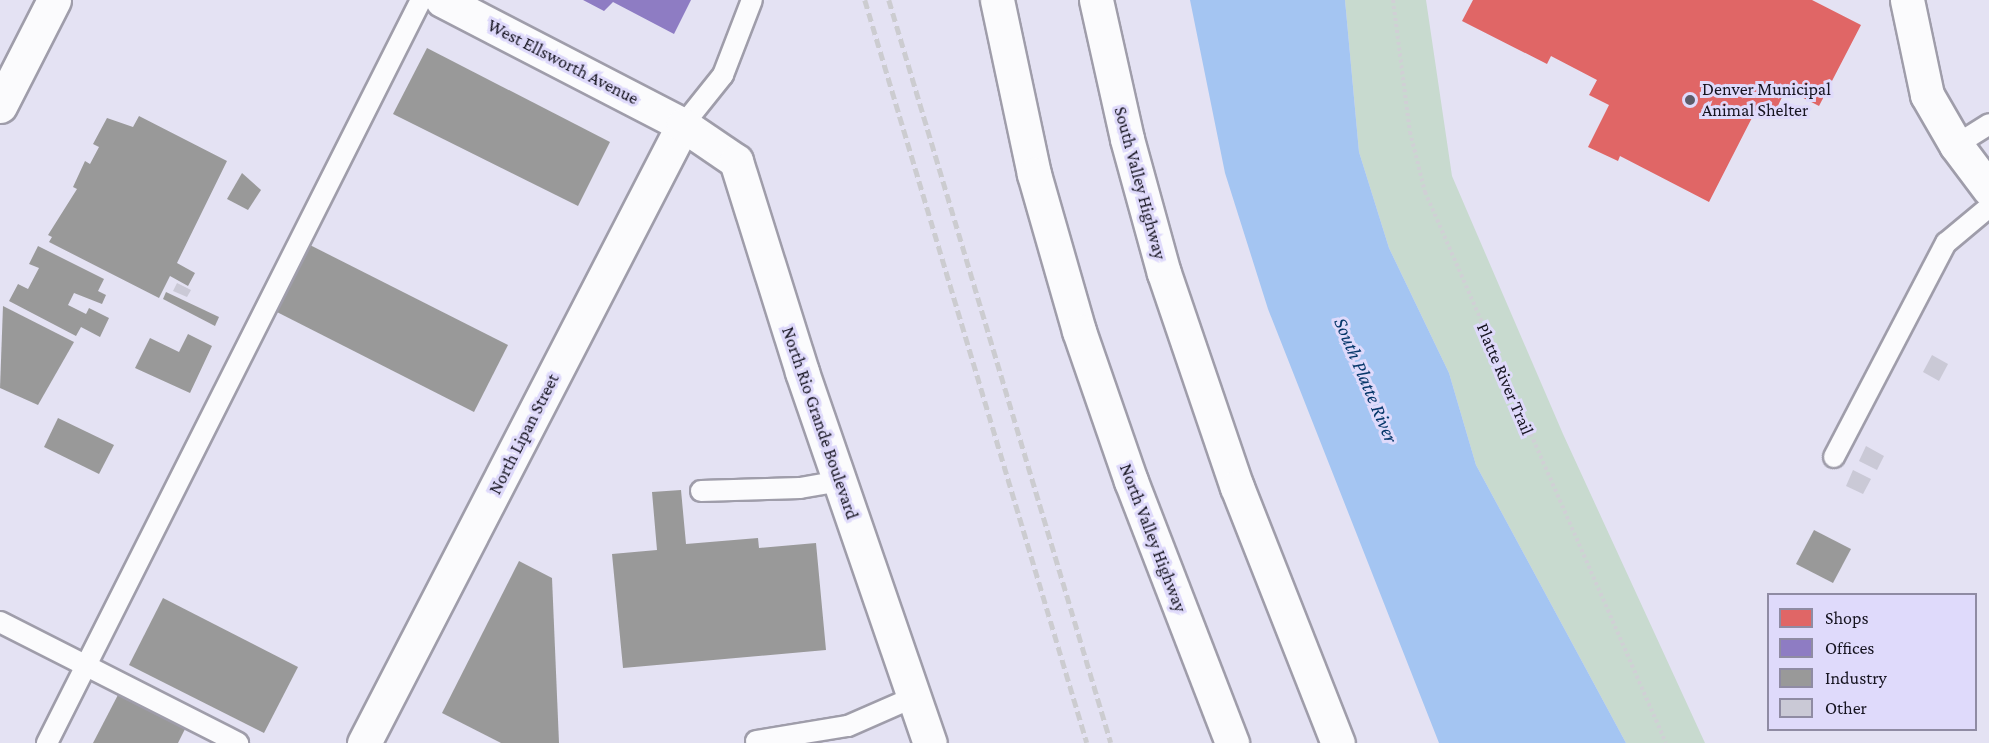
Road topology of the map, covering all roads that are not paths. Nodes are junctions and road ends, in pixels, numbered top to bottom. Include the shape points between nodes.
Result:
1 (54, 0) edge
2 (421, 0) edge
3 (442, 0) edge
4 (752, 0) edge
5 (997, 0) edge
6 (1096, 0) edge
7 (1907, 0) edge
8 (0, 106) edge
9 (1989, 124) edge
10 (683, 125) junction
11 (1956, 146) junction
12 (1989, 189) edge
13 (1989, 207) edge
14 (1834, 458) dead end
15 (839, 481) junction
16 (701, 491) dead end
17 (0, 622) edge
18 (86, 665) junction
19 (915, 697) junction
20 (756, 741) dead end
21 (47, 743) edge
22 (238, 743) edge
23 (364, 743) edge
24 (930, 743) edge
25 (1232, 743) edge
26 (1338, 743) edge

1 - 8 main road
2 - 18 lane
3 - 10 main road, West Ellsworth Avenue
4 - 10 lane via 723,75
5 - 25 main road, North Valley Highway via 1034,174 1079,331 1131,481
6 - 26 main road, South Valley Highway via 1144,204 1194,363 1237,487
7 - 11 main road via 1927,95
9 - 11 lane
10 - 15 main road, North Rio Grande Boulevard via 736,161
10 - 23 main road, North Lipan Street
11 - 12 main road
13 - 14 lane via 1946,243
15 - 16 lane via 800,488
15 - 19 main road, North Rio Grande Boulevard
17 - 18 lane
18 - 21 lane
18 - 22 lane
19 - 20 lane via 848,726
19 - 24 main road, North Rio Grande Boulevard

